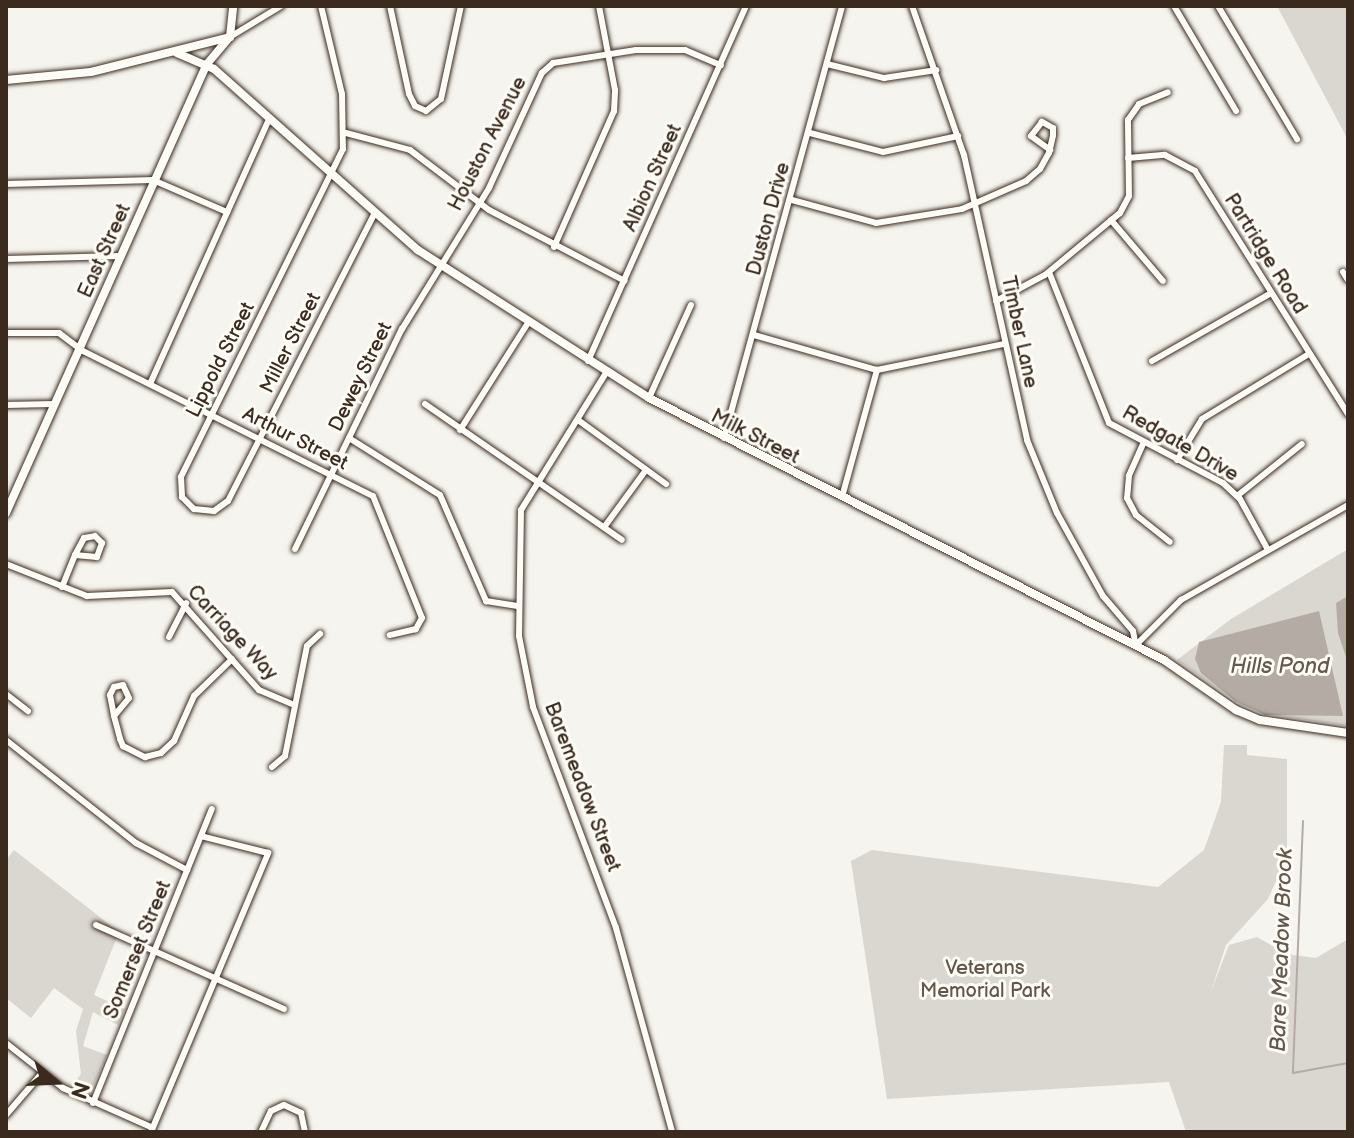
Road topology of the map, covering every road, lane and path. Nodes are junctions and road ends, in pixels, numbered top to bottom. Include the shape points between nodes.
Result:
1 (233, 6) edge
2 (281, 6) edge
3 (321, 6) edge
4 (390, 6) edge
5 (461, 6) edge
6 (599, 6) edge
7 (746, 6) edge
8 (842, 6) edge
9 (912, 6) edge
10 (1174, 6) edge
11 (1218, 6) edge
12 (230, 37) junction
13 (607, 52) junction
14 (177, 53) junction
15 (207, 64) junction
16 (827, 64) junction
17 (721, 65) junction
18 (936, 70) junction
19 (6, 80) edge
20 (1168, 92) dead end
21 (1236, 111) dead end
22 (269, 119) junction
23 (346, 133) junction
24 (810, 133) junction
25 (958, 136) junction
26 (1297, 139) dead end
27 (1050, 150) junction
28 (1128, 158) junction
29 (332, 175) junction
30 (154, 181) junction
31 (6, 184) edge
32 (792, 200) junction
33 (975, 202) junction
34 (480, 203) junction
35 (227, 212) junction
36 (374, 214) junction
37 (1111, 220) junction
38 (554, 247) junction
39 (120, 256) junction
40 (6, 259) edge
41 (438, 264) junction
42 (1049, 272) junction
43 (1343, 272) dead end
44 (1348, 280) edge
45 (625, 281) junction
46 (1163, 281) dead end
47 (1271, 293) junction
48 (996, 301) junction
49 (691, 305) dead end
50 (528, 323) junction
51 (6, 333) edge
52 (754, 335) junction
53 (1004, 344) junction
54 (79, 348) junction
55 (1309, 354) junction
56 (1152, 361) dead end
57 (587, 362) junction
58 (877, 370) junction
59 (606, 373) junction
60 (150, 384) junction
61 (649, 398) junction
62 (53, 404) junction
63 (425, 404) dead end
64 (6, 405) edge
65 (1348, 414) edge
66 (211, 415) junction
67 (578, 420) junction
68 (460, 430) junction
69 (349, 438) junction
70 (260, 439) junction
71 (723, 439) junction
72 (1143, 444) junction
73 (1302, 444) dead end
74 (1177, 460) junction
75 (646, 470) junction
76 (331, 475) junction
77 (537, 482) junction
78 (666, 484) dead end
79 (236, 487) joint
80 (1237, 496) junction
81 (842, 499) junction
82 (1348, 505) edge
83 (6, 513) edge
84 (605, 526) junction
85 (622, 540) dead end
86 (1170, 542) dead end
87 (295, 549) dead end
88 (1268, 550) junction
89 (75, 555) junction
90 (6, 564) edge
91 (62, 587) junction
92 (186, 603) junction
93 (518, 606) junction
94 (320, 634) dead end
95 (390, 635) dead end
96 (169, 637) dead end
97 (1136, 646) junction
98 (232, 659) junction
99 (6, 694) edge
100 (295, 705) junction
101 (28, 711) dead end
102 (114, 716) junction
103 (1348, 733) edge
104 (6, 740) edge
105 (272, 767) dead end
106 (212, 809) dead end
107 (201, 836) junction
108 (187, 870) junction
109 (96, 925) dead end
110 (154, 952) junction
111 (215, 980) junction
112 (284, 1009) dead end
113 (6, 1043) edge
114 (42, 1073) junction
115 (93, 1103) junction
116 (6, 1115) edge
117 (152, 1130) edge
118 (261, 1132) edge
119 (305, 1132) edge
120 (672, 1132) edge

1 - 12 street
2 - 12 street
3 - 23 street
4 - 5 street via 409,94 415,106 426,111 441,99
6 - 13 street
7 - 17 street, Albion Street
8 - 16 street, Duston Drive
9 - 18 street, Timber Lane
10 - 21 street
11 - 26 street
12 - 14 street
12 - 15 street, East Street
13 - 17 street, Houston Avenue via 685,50
13 - 34 street, Houston Avenue via 553,63 542,73
13 - 38 street via 614,111
14 - 15 street
14 - 19 street via 91,72
15 - 22 street, Milk Street
15 - 30 street, East Street
16 - 18 street via 884,78
16 - 24 street, Duston Drive
17 - 45 street, Albion Street
18 - 25 street, Timber Lane
20 - 28 street via 1133,111 1126,132
22 - 29 street, Milk Street
22 - 35 street
23 - 29 street, Lippold Street
23 - 34 street via 410,150
24 - 25 street via 883,152
24 - 32 street, Duston Drive
25 - 33 street, Timber Lane
27 - 27 street via 1053,128 1042,122 1031,136
27 - 33 street via 1026,181
28 - 37 street via 1129,196
28 - 47 street, Partridge Road via 1165,155 1190,166
29 - 36 street, Milk Street
29 - 66 street, Lippold Street
30 - 31 street
30 - 35 street
30 - 39 street, East Street
32 - 33 street via 876,223
32 - 52 street, Duston Drive
33 - 48 street, Timber Lane
34 - 38 street
34 - 41 street, Houston Avenue
35 - 60 street
36 - 41 street, Milk Street
36 - 70 street, Miller Street
37 - 42 street
37 - 46 street
38 - 45 street
39 - 40 street
39 - 54 street, East Street
41 - 50 street, Milk Street
41 - 69 street, Dewey Street
42 - 48 street
42 - 72 street, Redgate Drive via 1103,415
43 - 44 street
45 - 57 street, Albion Street
47 - 55 street, Partridge Road
47 - 56 street
48 - 53 street, Timber Lane
49 - 61 street
50 - 57 street, Milk Street
50 - 68 street
51 - 54 street, Arthur Street via 59,333
52 - 58 street
52 - 71 street, Duston Drive
53 - 58 street
53 - 97 street, Timber Lane via 1041,479 1096,585 1133,631
54 - 60 street, Arthur Street
54 - 62 street, East Street
55 - 65 street, Partridge Road
55 - 74 street via 1202,419
57 - 59 street, Milk Street
58 - 81 street
59 - 61 street, Milk Street
59 - 67 street, Baremeadow Street
60 - 66 street, Arthur Street
61 - 71 street, Milk Street
62 - 64 street
62 - 83 street, East Street
63 - 68 street
66 - 70 street, Arthur Street
66 - 79 street, Lippold Street via 181,477 181,493 194,509 210,512 226,504
67 - 75 street
67 - 77 street, Baremeadow Street
68 - 77 street
69 - 76 street, Dewey Street
69 - 93 street via 440,495 486,601
70 - 76 street, Arthur Street
70 - 79 street, Miller Street
71 - 81 street, Milk Street
72 - 74 street, Redgate Drive
72 - 86 street via 1129,476 1127,498 1136,515
73 - 80 street
74 - 80 street, Redgate Drive via 1211,475
75 - 78 street
75 - 84 street
76 - 87 street, Dewey Street
76 - 95 street, Arthur Street via 373,496 421,612 420,624
77 - 84 street
77 - 93 street, Baremeadow Street via 519,517
80 - 88 street, Redgate Drive
81 - 97 street, Milk Street
82 - 88 street
84 - 85 street
88 - 97 street via 1171,607
89 - 89 street via 88,536 102,543 97,557
89 - 91 street
90 - 91 street, Carriage Way
91 - 92 street, Carriage Way via 87,596 167,590
92 - 96 street
92 - 98 street, Carriage Way
93 - 120 street, Baremeadow Street via 533,707 616,928
94 - 100 street via 307,646
97 - 103 street, Milk Street via 1248,716
98 - 100 street, Carriage Way via 259,690
98 - 102 street via 194,696 174,741 161,753 145,757 129,752
99 - 101 street
100 - 105 street via 285,756
102 - 102 street via 129,698 123,685 110,692
104 - 108 street via 136,843
106 - 107 street, Somerset Street
107 - 108 street, Somerset Street
107 - 111 street via 268,853
108 - 110 street, Somerset Street
109 - 110 street
110 - 111 street
110 - 115 street, Somerset Street
111 - 112 street
111 - 117 street
113 - 114 street
114 - 115 street
114 - 116 street
115 - 117 street
118 - 119 street via 271,1111 284,1105 301,1113

